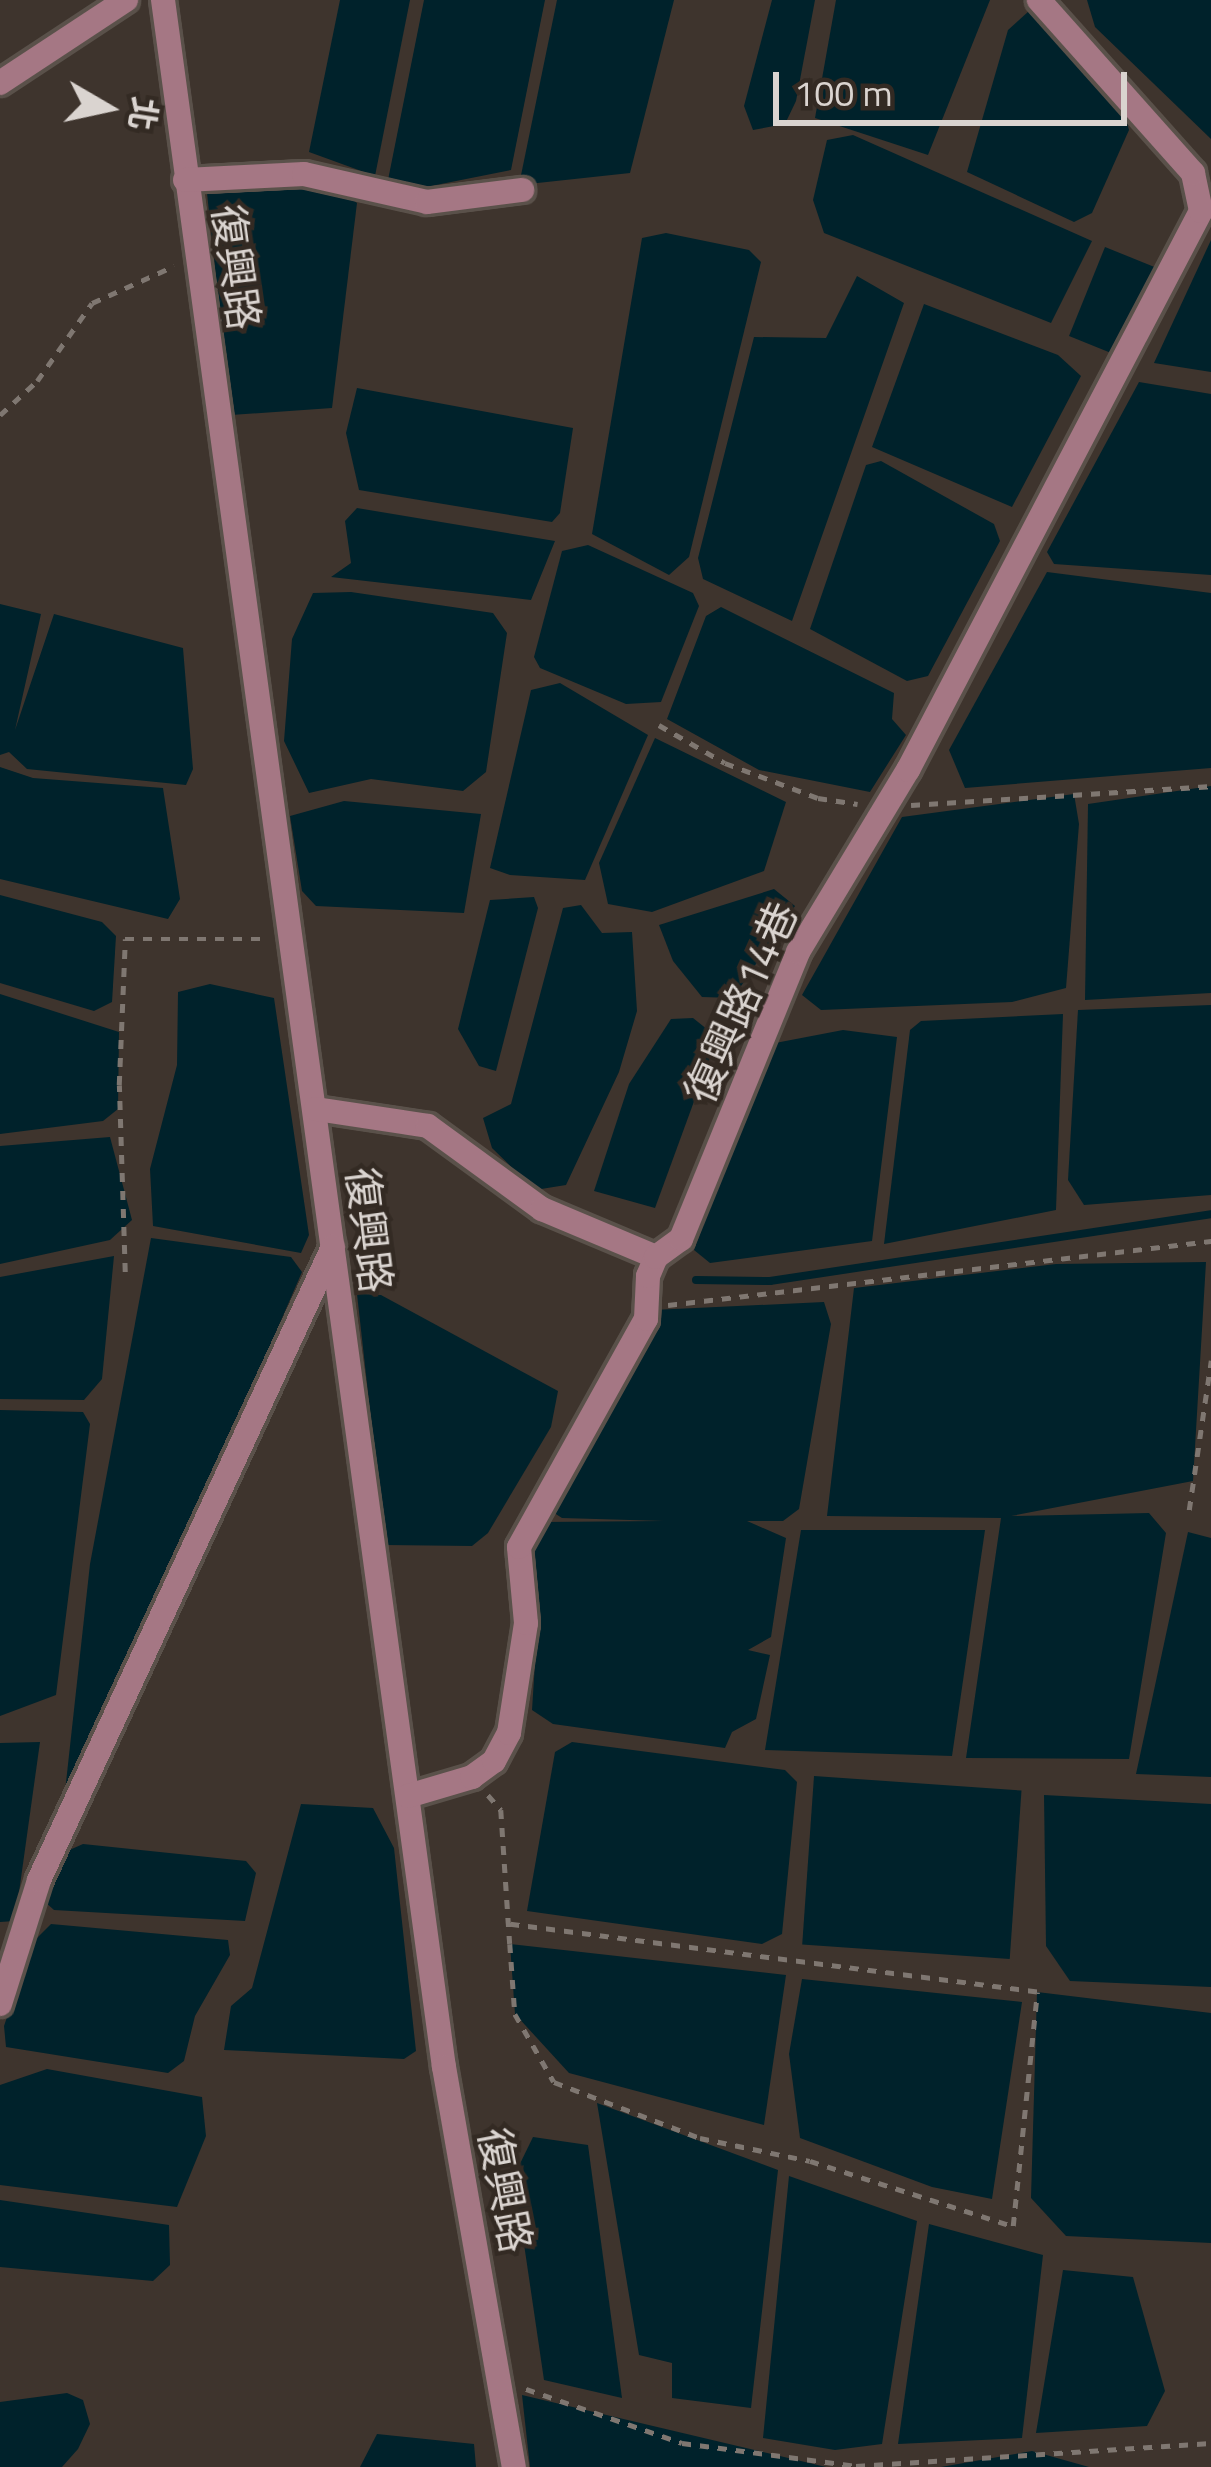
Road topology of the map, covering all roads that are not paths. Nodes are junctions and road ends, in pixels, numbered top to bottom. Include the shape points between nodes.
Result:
1 (126, 0) edge
2 (163, 0) edge
3 (1040, 0) edge
4 (0, 83) edge
5 (185, 180) junction
6 (522, 190) dead end
7 (316, 1109) junction
8 (333, 1247) junction
9 (656, 1256) junction
10 (408, 1796) junction
11 (0, 2004) edge
12 (514, 2467) edge

1 - 4 street
2 - 5 street, 復興路
3 - 9 street, 復興路14巷 via 1193,173 1202,211 885,807 797,952 681,1239
5 - 6 street via 304,174 427,202
5 - 7 street, 復興路
7 - 8 street, 復興路
7 - 9 street via 428,1126 542,1209
8 - 10 street, 復興路
8 - 11 street via 39,1880
9 - 10 street via 650,1306 519,1547 526,1623 519,1695 494,1761 472,1777
10 - 12 street, 復興路 via 444,2067

